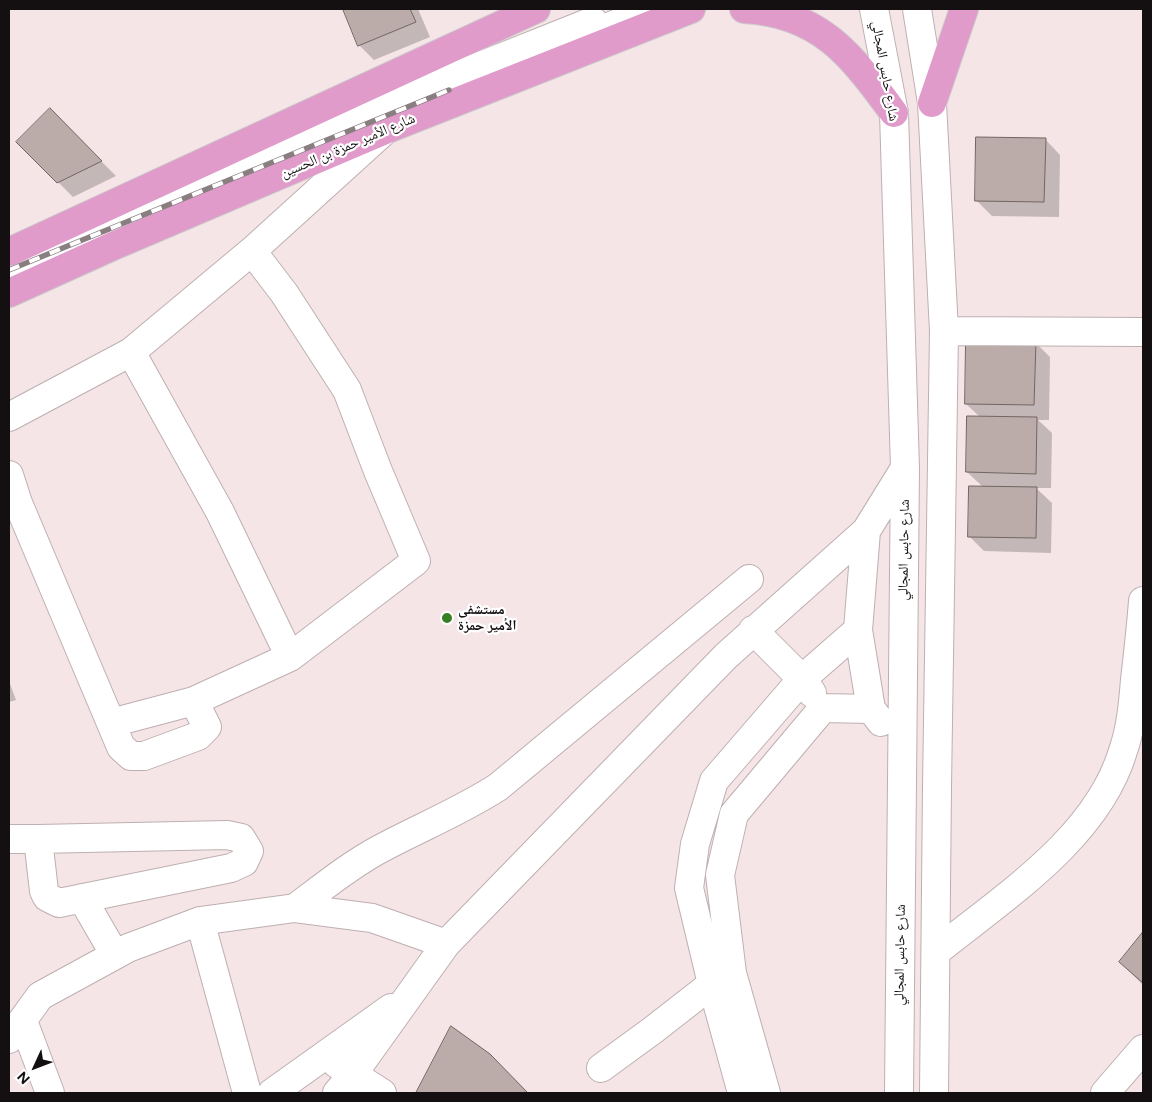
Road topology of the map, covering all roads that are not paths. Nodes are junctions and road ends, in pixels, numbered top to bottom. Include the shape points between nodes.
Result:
1 (536, 9) edge
2 (622, 9) edge
3 (652, 9) edge
4 (691, 9) edge
5 (744, 9) edge
6 (874, 9) edge
7 (917, 9) edge
8 (964, 9) edge
9 (932, 103) junction
10 (894, 112) junction
11 (385, 130) junction
12 (252, 251) junction
13 (9, 252) edge
14 (9, 266) edge
15 (9, 279) edge
16 (9, 293) edge
17 (944, 331) junction
18 (1143, 332) edge
19 (131, 352) junction
20 (9, 417) edge
21 (905, 468) junction
22 (9, 475) edge
23 (866, 531) junction
24 (749, 579) dead end
25 (1143, 600) edge
26 (754, 630) junction
27 (858, 630) junction
28 (290, 657) junction
29 (802, 679) junction
30 (194, 701) junction
31 (823, 708) junction
32 (871, 709) junction
33 (111, 723) junction
34 (901, 750) junction
35 (9, 839) edge
36 (38, 839) junction
37 (82, 898) junction
38 (295, 908) junction
39 (200, 921) junction
40 (446, 944) junction
41 (937, 951) junction
42 (115, 955) junction
43 (712, 984) junction
44 (410, 994) junction
45 (16, 1030) edge
46 (1143, 1049) edge
47 (324, 1056) junction
48 (601, 1068) dead end
49 (345, 1084) edge
50 (938, 1090) edge
51 (50, 1093) edge
52 (247, 1093) edge
53 (272, 1093) edge
54 (382, 1093) edge
55 (742, 1093) edge
56 (766, 1093) edge
57 (899, 1093) edge
58 (1105, 1093) edge

1 - 13 main road
2 - 14 street via 178,191
3 - 15 street via 367,123
4 - 11 main road, شارع الأمير حمزة بن الحسين
5 - 10 main road via 782,14 821,32 851,58
6 - 10 street, شارع حابس المجالي
7 - 9 street
8 - 9 main road
9 - 17 street
10 - 21 street, شارع حابس المجالي
11 - 12 street
11 - 16 main road, شارع الأمير حمزة بن الحسين
12 - 19 street
12 - 28 street via 348,390 416,561
17 - 18 street
17 - 41 street
19 - 20 street
19 - 28 street via 220,512
21 - 23 street
21 - 34 street, شارع حابس المجالي
22 - 33 street
23 - 26 street
23 - 27 street
24 - 38 street via 498,787 475,802 378,850
25 - 41 street via 1131,721 1114,778 1090,814 1052,858
26 - 29 street
26 - 40 street
27 - 29 street
27 - 32 street
28 - 30 street
29 - 31 street
29 - 43 street via 714,781 695,844 689,888
30 - 33 street
30 - 33 street via 207,727 203,733 144,756 127,754
31 - 32 street
31 - 56 street via 734,814 720,875 732,973
32 - 34 street
34 - 57 street, شارع حابس المجالي
35 - 36 street
36 - 37 street via 44,891 48,897 58,904
36 - 37 street via 228,836 241,838 249,851 244,862 231,868
37 - 42 street
38 - 39 street
38 - 40 street via 372,918
39 - 42 street
39 - 52 street
40 - 44 street
41 - 50 street
42 - 45 street via 40,996
43 - 48 street
43 - 55 street
44 - 47 street
44 - 49 street
45 - 51 street
46 - 58 street
47 - 49 street
47 - 53 street
49 - 54 street

